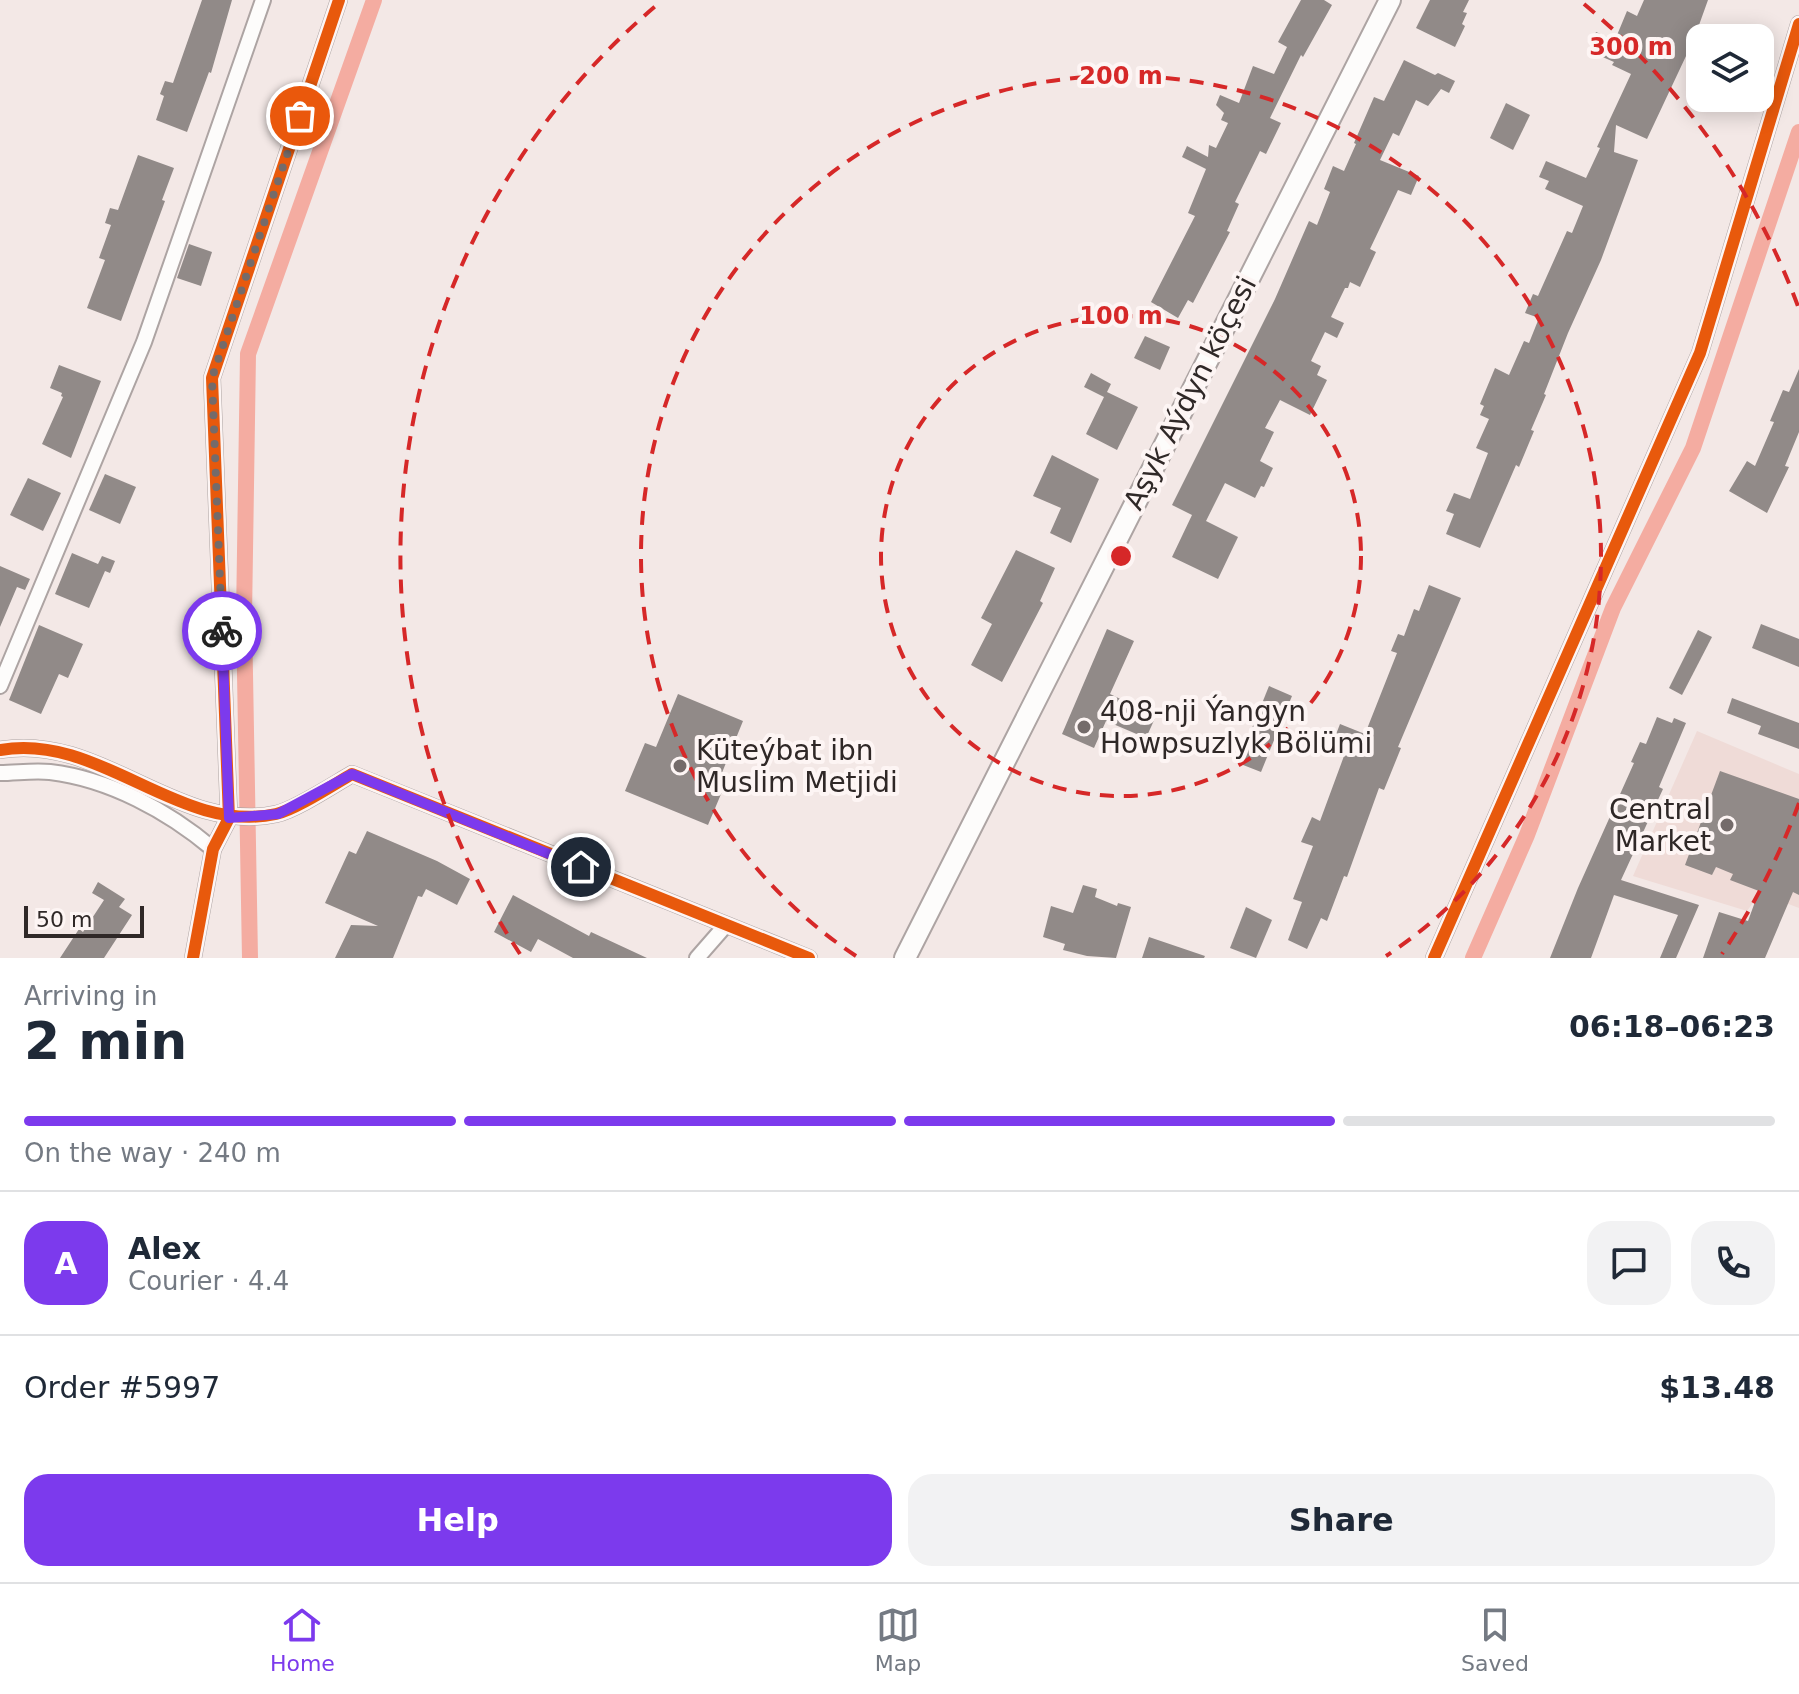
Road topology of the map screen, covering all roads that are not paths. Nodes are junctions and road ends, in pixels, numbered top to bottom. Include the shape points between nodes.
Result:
1 (263, 0) edge
2 (339, 0) edge
3 (1390, 0) edge
4 (1799, 24) edge
5 (0, 686) edge
6 (0, 750) edge
7 (0, 773) edge
8 (229, 818) junction
9 (213, 849) junction
10 (725, 926) junction
11 (193, 958) edge
12 (697, 958) edge
13 (809, 958) edge
14 (905, 958) edge
15 (1434, 958) edge

1 - 5 street via 144,342
2 - 8 street via 212,378
3 - 14 main road, Aşyk Aýdyn köçesi
4 - 15 street via 1700,353
6 - 8 street via 66,753
7 - 9 street via 84,778 154,807
8 - 9 street
8 - 10 street via 278,814 352,774
9 - 11 street
10 - 12 street
10 - 13 street

